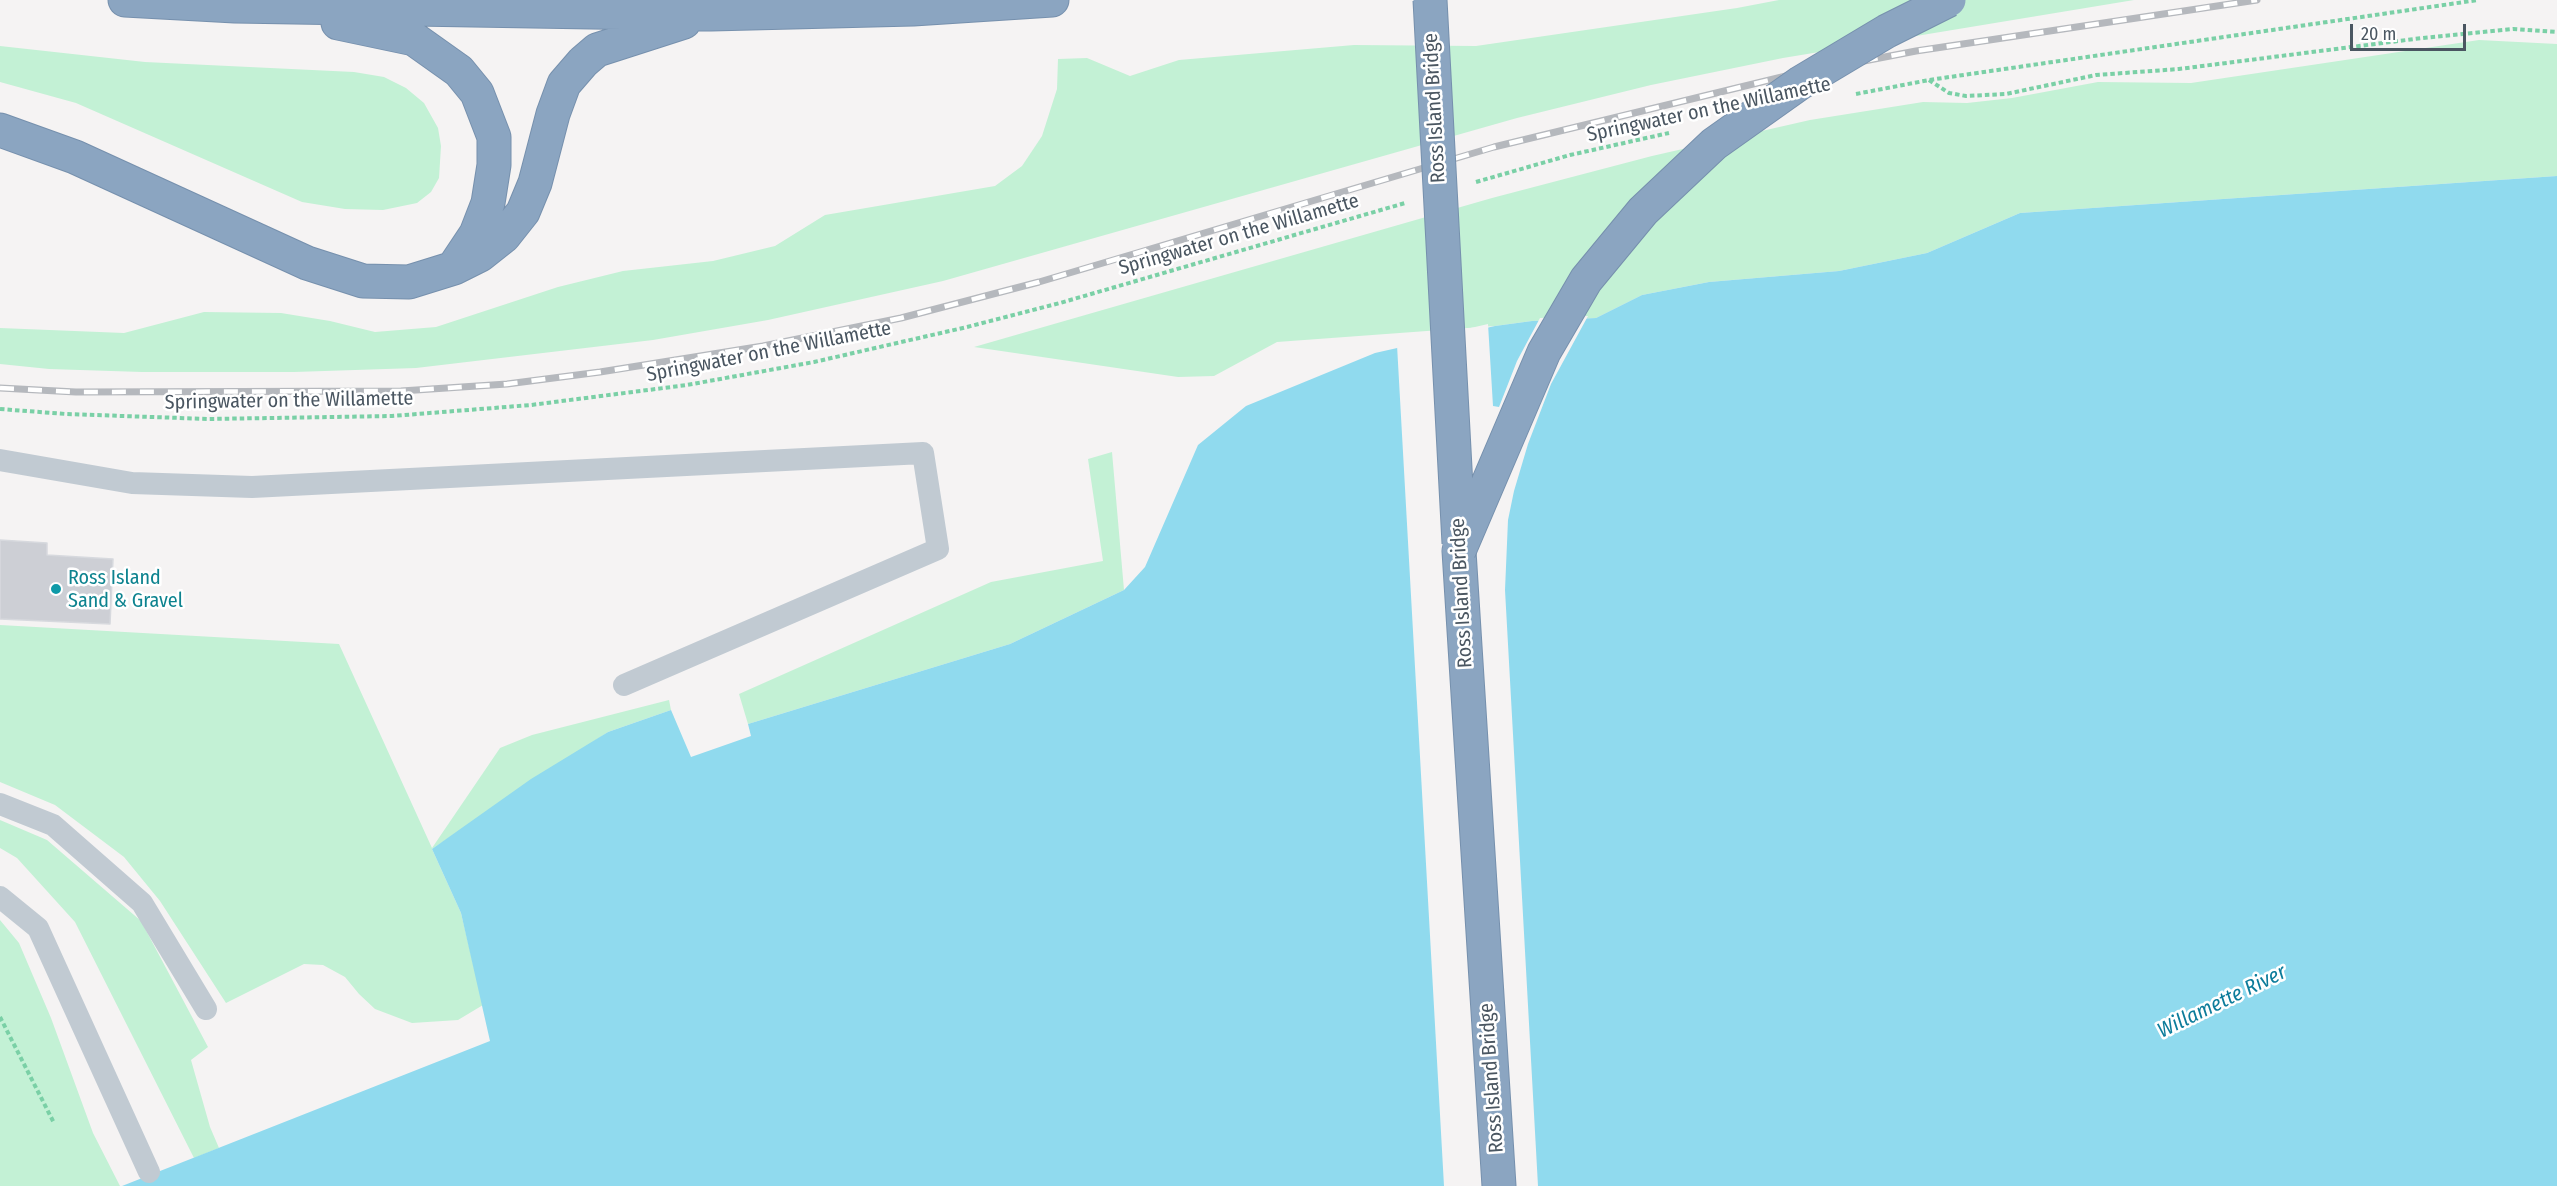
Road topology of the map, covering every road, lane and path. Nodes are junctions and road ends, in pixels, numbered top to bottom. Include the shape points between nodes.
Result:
1 (125, 0) edge
2 (1052, 0) edge
3 (1430, 0) edge
4 (1949, 0) edge
5 (2478, 0) edge
6 (235, 6) junction
7 (711, 14) junction
8 (2557, 32) edge
9 (1929, 80) junction
10 (1848, 96) dead end
11 (0, 130) edge
12 (1674, 132) dead end
13 (1471, 184) dead end
14 (1416, 200) dead end
15 (454, 268) junction
16 (0, 409) edge
17 (0, 460) edge
18 (1459, 551) junction
19 (624, 685) dead end
20 (0, 804) edge
21 (0, 897) edge
22 (206, 1010) dead end
23 (0, 1017) edge
24 (54, 1123) dead end
25 (149, 1172) dead end
26 (1499, 1186) edge

1 - 6 highway
2 - 7 highway via 913,9
3 - 18 highway, Ross Island Bridge, bridge
4 - 18 highway, bridge via 1887,31 1800,83 1714,144 1643,211 1586,280 1544,352
5 - 9 path, Springwater on the Willamette
6 - 7 highway
6 - 15 highway via 414,39 459,70 477,93 487,115 494,137 494,165 488,203 476,234
7 - 15 highway via 597,50 583,62 564,84 552,114 535,183 523,212 504,236 480,255
8 - 9 path via 2513,29 2422,38 2179,69 2096,75 2006,94 1949,93
9 - 10 path, Springwater on the Willamette
11 - 15 highway via 75,157 307,263 363,281 409,282
12 - 13 path, Springwater on the Willamette via 1570,155
14 - 16 path, Springwater on the Willamette via 967,327 814,362 687,385 531,405 380,417 209,418
17 - 19 lane via 132,483 252,487 923,453 938,549
18 - 26 highway, Ross Island Bridge
20 - 22 lane via 53,825 142,903
21 - 25 lane via 38,928
23 - 24 path

